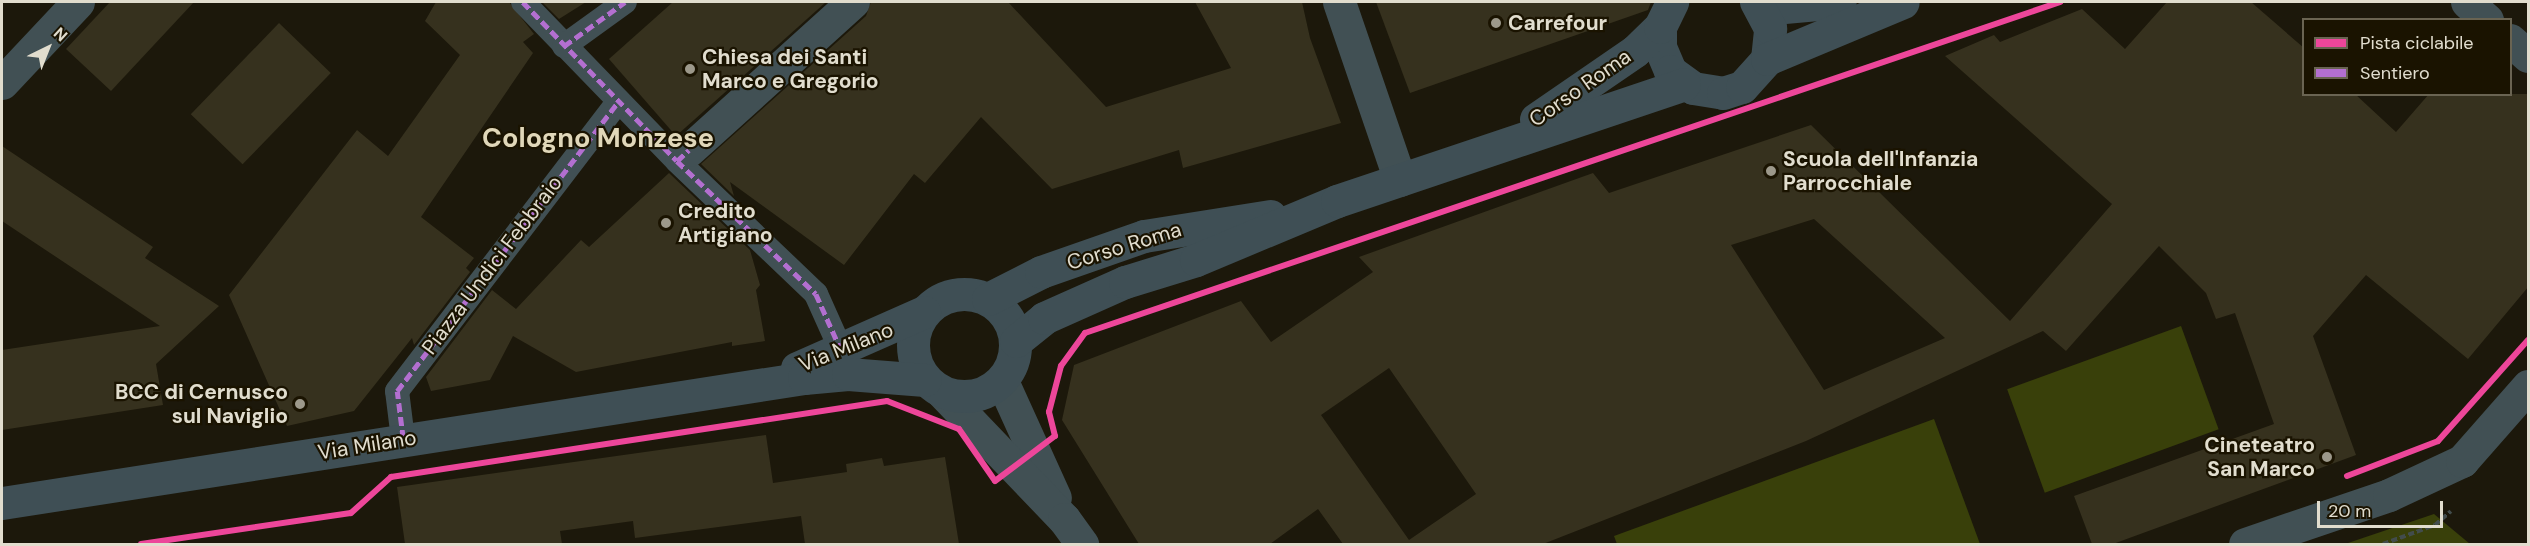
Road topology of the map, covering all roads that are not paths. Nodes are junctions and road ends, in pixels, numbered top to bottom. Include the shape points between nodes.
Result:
1 (78, 2) edge
2 (523, 2) edge
3 (626, 2) edge
4 (853, 2) edge
5 (1339, 2) edge
6 (1840, 2) edge
7 (1903, 2) edge
8 (2467, 2) edge
9 (1760, 5) edge
10 (1666, 14) edge
11 (2485, 18) edge
12 (2512, 41) edge
13 (564, 46) junction
14 (2529, 56) edge
15 (1767, 58) junction
16 (2, 83) edge
17 (1684, 84) junction
18 (619, 101) junction
19 (1496, 145) junction
20 (683, 155) junction
21 (1400, 180) junction
22 (1337, 201) junction
23 (988, 299) junction
24 (924, 312) junction
25 (1016, 341) junction
26 (841, 350) junction
27 (1002, 381) junction
28 (934, 386) junction
29 (2529, 386) edge
30 (733, 388) junction
31 (403, 439) junction
32 (2, 503) edge
33 (1073, 532) edge
34 (2259, 539) edge

1 - 16 street
2 - 13 street
3 - 13 street
4 - 20 street
5 - 21 street
6 - 9 main road
7 - 15 main road
8 - 11 street
9 - 15 main road via 1771,39
10 - 17 main road, Corso Roma via 1663,57
10 - 19 main road, Corso Roma via 1603,75
12 - 14 street
13 - 18 street
15 - 17 main road via 1742,87 1723,93
17 - 19 main road, Corso Roma
18 - 20 street
18 - 31 street, Piazza Undici Febbraio via 397,391
19 - 21 main road, Corso Roma
20 - 26 street via 816,294
21 - 22 main road, Corso Roma
22 - 23 main road, Corso Roma via 1144,236 1041,272
22 - 25 main road, Corso Roma via 1196,260 1065,308 1044,318
23 - 24 main road via 965,293 946,297
23 - 25 main road via 1004,312
24 - 26 main road, Via Milano
24 - 28 main road via 914,331 914,357
25 - 27 main road via 1014,359
26 - 30 main road, Via Milano
27 - 28 main road via 986,393 963,397
27 - 33 street
28 - 30 main road, Via Milano via 848,374
28 - 33 street
29 - 34 street via 2462,461 2389,495
30 - 31 main road, Via Milano
31 - 32 main road, Via Milano

